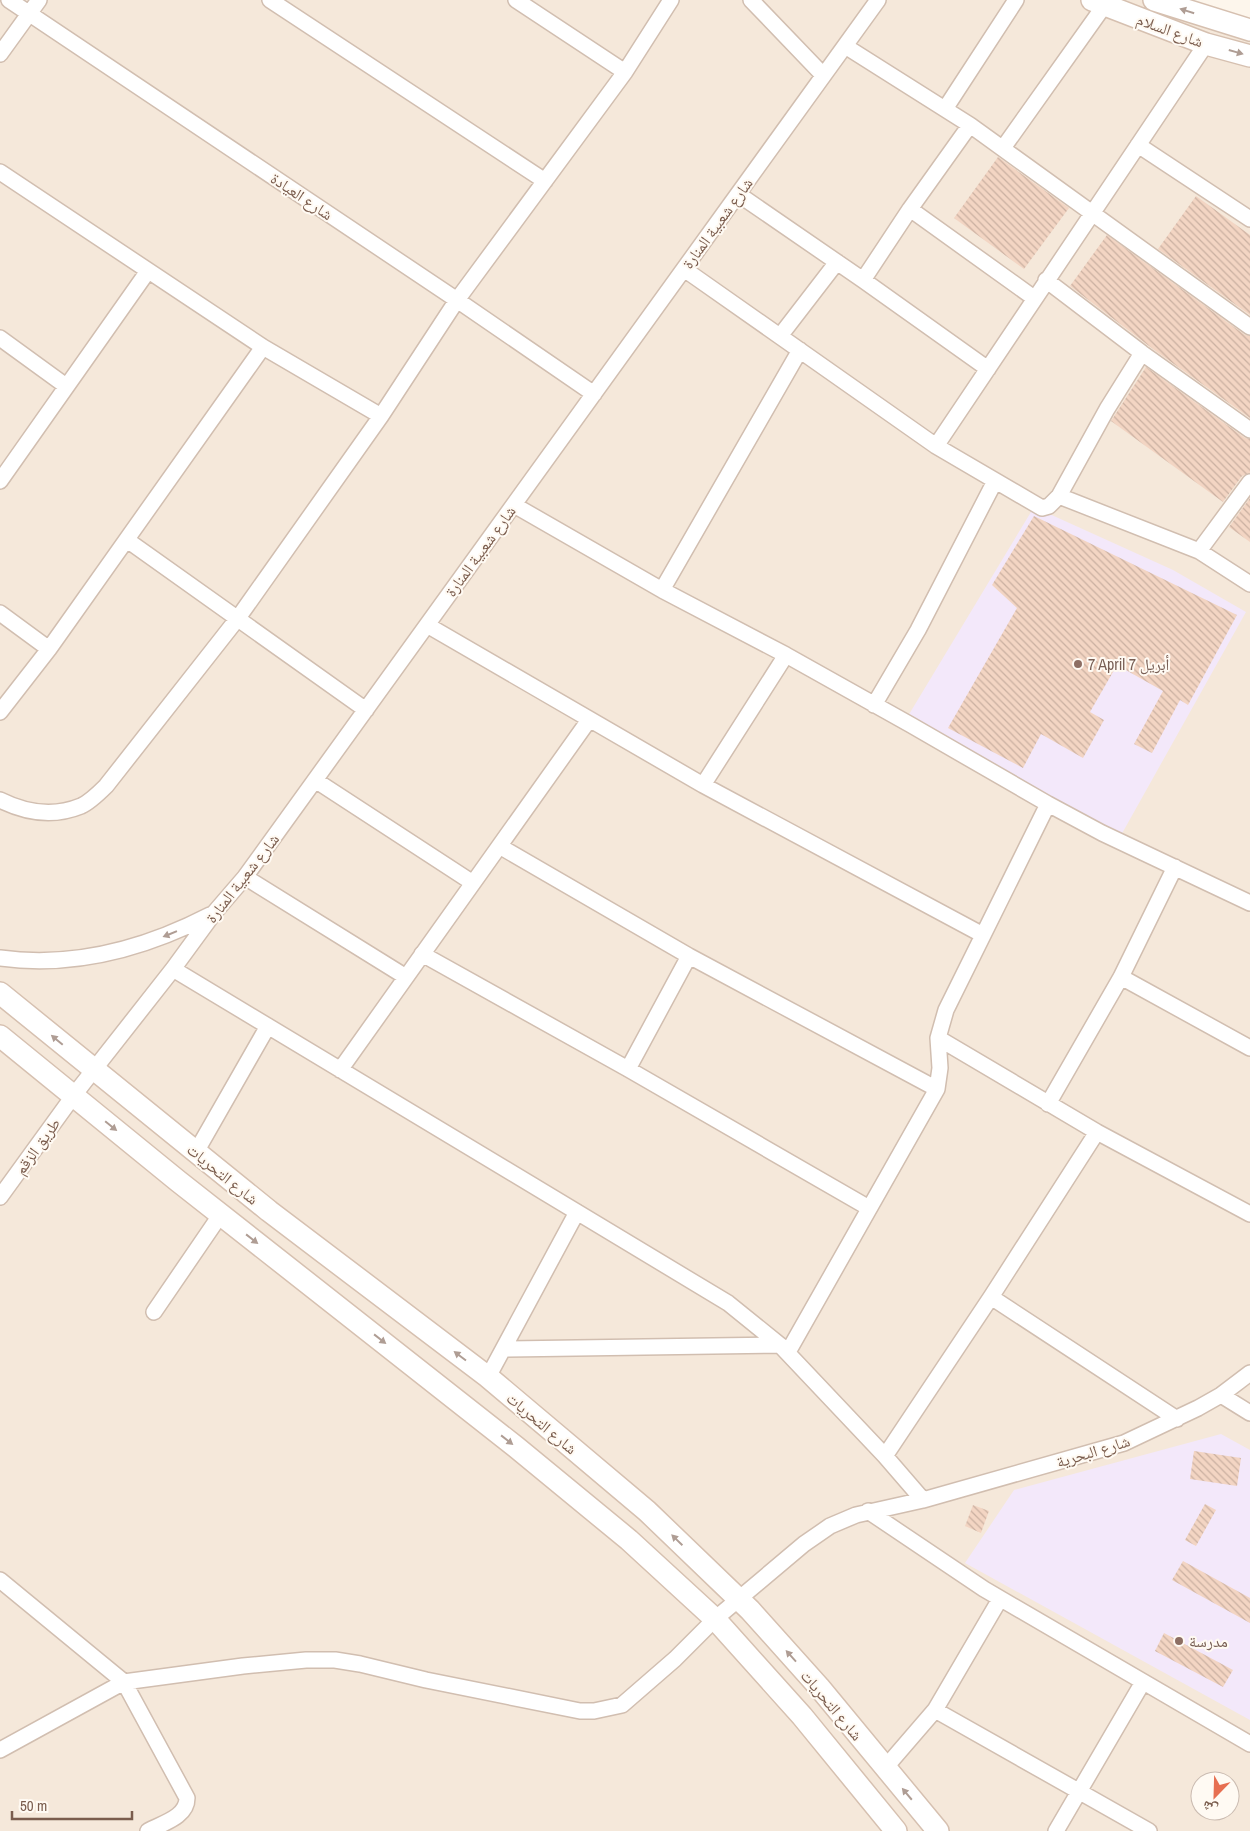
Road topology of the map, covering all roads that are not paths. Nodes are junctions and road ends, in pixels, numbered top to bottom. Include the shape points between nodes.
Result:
1 (9, 0) edge
2 (39, 0) edge
3 (270, 0) edge
4 (516, 0) edge
5 (671, 0) edge
6 (751, 0) edge
7 (878, 0) edge
8 (1016, 0) edge
9 (1154, 0) edge
10 (1098, 3) edge
11 (29, 13) junction
12 (1250, 30) edge
13 (1206, 44) junction
14 (844, 46) junction
15 (0, 54) edge
16 (1250, 56) edge
17 (625, 72) junction
18 (823, 75) junction
19 (945, 109) junction
20 (970, 125) junction
21 (1138, 145) junction
22 (1003, 148) junction
23 (0, 172) edge
24 (545, 181) junction
25 (738, 194) junction
26 (910, 209) junction
27 (1093, 213) junction
28 (1250, 219) edge
29 (837, 262) junction
30 (684, 269) junction
31 (148, 272) junction
32 (863, 280) junction
33 (1046, 280) junction
34 (1034, 298) junction
35 (456, 300) junction
36 (1250, 326) edge
37 (780, 336) junction
38 (0, 338) edge
39 (263, 347) junction
40 (800, 350) junction
41 (1142, 354) junction
42 (988, 369) junction
43 (66, 386) junction
44 (594, 394) junction
45 (380, 416) junction
46 (1250, 430) edge
47 (936, 446) junction
48 (0, 481) edge
49 (995, 481) junction
50 (1250, 482) edge
51 (1059, 496) junction
52 (514, 504) junction
53 (127, 540) junction
54 (1200, 551) junction
55 (1250, 584) edge
56 (662, 590) junction
57 (0, 613) edge
58 (238, 618) junction
59 (427, 625) junction
60 (48, 649) junction
61 (786, 655) junction
62 (874, 705) junction
63 (366, 710) junction
64 (0, 712) edge
65 (590, 720) junction
66 (315, 780) junction
67 (703, 785) junction
68 (0, 800) edge
69 (1048, 804) junction
70 (501, 847) junction
71 (1176, 867) junction
72 (246, 877) junction
73 (473, 883) junction
74 (1250, 903) edge
75 (214, 913) junction
76 (983, 935) junction
77 (422, 954) junction
78 (689, 956) junction
79 (0, 958) edge
80 (173, 969) junction
81 (1121, 976) junction
82 (406, 977) junction
83 (0, 993) edge
84 (268, 1026) junction
85 (0, 1036) edge
86 (938, 1038) junction
87 (1250, 1048) edge
88 (340, 1070) junction
89 (628, 1070) junction
90 (94, 1071) junction
91 (937, 1089) junction
92 (74, 1095) junction
93 (1048, 1104) junction
94 (1097, 1132) junction
95 (196, 1152) junction
96 (0, 1197) edge
97 (869, 1208) junction
98 (578, 1212) junction
99 (221, 1214) junction
100 (1250, 1214) edge
101 (991, 1298) junction
102 (154, 1312) dead end
103 (784, 1348) junction
104 (504, 1349) junction
105 (1250, 1373) edge
106 (488, 1377) junction
107 (1222, 1395) junction
108 (1250, 1413) edge
109 (1177, 1419) junction
110 (886, 1456) junction
111 (923, 1500) junction
112 (868, 1511) junction
113 (0, 1580) edge
114 (739, 1599) junction
115 (1000, 1599) junction
116 (715, 1620) junction
117 (124, 1682) junction
118 (1143, 1682) junction
119 (935, 1710) junction
120 (1250, 1744) edge
121 (0, 1750) edge
122 (885, 1768) junction
123 (1079, 1791) junction
124 (148, 1831) edge
125 (896, 1831) edge
126 (938, 1831) edge
127 (1056, 1831) edge
128 (1149, 1831) edge

1 - 11 street, شارع العيادة
2 - 11 street
3 - 24 street
4 - 17 street
5 - 17 street
6 - 18 street
7 - 14 street, شارع شعبية المنارة
8 - 19 street
12 -> 9 main road, شارع السلام
10 - 13 main road, شارع السلام
10 - 22 street
11 - 15 street
11 - 35 street, شارع العيادة
13 -> 16 main road, شارع السلام
13 - 21 street
14 - 18 street, شارع شعبية المنارة
14 - 19 street
17 - 24 street
18 - 25 street, شارع شعبية المنارة
19 - 20 street
20 - 22 street
20 - 26 street
21 - 27 street
21 - 28 street
22 - 27 street
23 - 31 street
24 - 35 street
25 - 29 street
25 - 30 street, شارع شعبية المنارة
26 - 32 street
26 - 34 street
27 - 33 street
27 - 36 street
29 - 32 street
29 - 37 street
30 - 37 street
30 - 44 street, شارع شعبية المنارة
31 - 39 street
31 - 43 street
32 - 42 street
33 - 34 street
33 - 41 street
34 - 42 street
35 - 44 street, شارع العيادة
35 - 45 street
37 - 40 street
38 - 43 street
39 - 45 street
39 - 53 street
40 - 47 street
40 - 56 street
41 - 46 street
41 - 51 street
42 - 47 street
43 - 48 street
44 - 52 street, شارع شعبية المنارة
45 - 58 street
47 - 49 street
49 - 51 street via 1042,508
49 - 62 street via 918,630
50 - 54 street
51 - 54 street
52 - 56 street
52 - 59 street, شارع شعبية المنارة
53 - 58 street
53 - 60 street
54 - 55 street
56 - 61 street
57 - 60 street
58 - 63 street
58 - 68 street via 95,796 82,805 55,813 29,810
59 - 63 street, شارع شعبية المنارة
59 - 65 street
60 - 64 street
61 - 62 street
61 - 67 street
62 - 69 street
63 - 66 street, شارع شعبية المنارة
65 - 67 street
65 - 70 street
66 - 72 street, شارع شعبية المنارة
66 - 73 street
67 - 76 street
69 - 71 street
69 - 76 street
70 - 73 street
70 - 78 street
71 - 74 street
71 - 81 street
72 - 75 street, شارع شعبية المنارة
72 - 82 street
73 - 77 street
75 -> 79 street via 158,939 99,955 38,960
75 - 80 street, شارع شعبية المنارة
76 - 86 street via 946,1010
77 - 82 street
77 - 89 street
78 - 89 street
78 - 91 street
80 - 84 street
80 - 90 street, شارع شعبية المنارة
81 - 87 street
81 - 93 street
82 - 88 street
90 -> 83 main road, شارع التحريات
84 - 88 street
84 - 95 street
85 - 92 main road, شارع التحريات
86 - 91 street via 940,1074
86 - 93 street
88 - 98 street
89 - 97 street
90 - 92 street, شارع شعبية المنارة
90 - 95 main road, شارع التحريات
91 - 97 street
92 - 96 street, طريق الزقم
92 -> 99 main road, شارع التحريات
93 - 94 street
94 - 100 street
94 - 101 street
106 -> 95 main road, شارع التحريات
97 - 103 street
98 - 103 street via 728,1303
98 - 104 street
99 - 102 street
99 -> 116 main road, شارع التحريات via 516,1446 629,1540
101 - 109 street
101 - 110 street
103 - 104 street
103 - 110 street
104 - 106 street
105 - 107 street, شارع البحرية
114 -> 106 main road, شارع التحريات via 647,1511
107 - 108 street
107 - 109 street, شارع البحرية
109 - 111 street, شارع البحرية via 1124,1443
110 - 111 street
111 - 112 street, شارع البحرية
112 - 114 street, شارع البحرية via 821,1532
112 - 115 street
113 - 117 street
114 - 116 street, شارع البحرية
122 -> 114 main road, شارع التحريات
115 - 118 street
115 - 119 street
116 - 117 street, شارع البحرية via 622,1705 594,1711 580,1711 335,1660 252,1665
116 - 125 main road, شارع التحريات via 802,1716
117 - 121 street
117 - 124 street via 187,1798 182,1813
118 - 120 street
118 - 123 street
119 - 122 street
119 - 123 street
126 -> 122 main road, شارع التحريات
123 - 127 street
123 - 128 street

